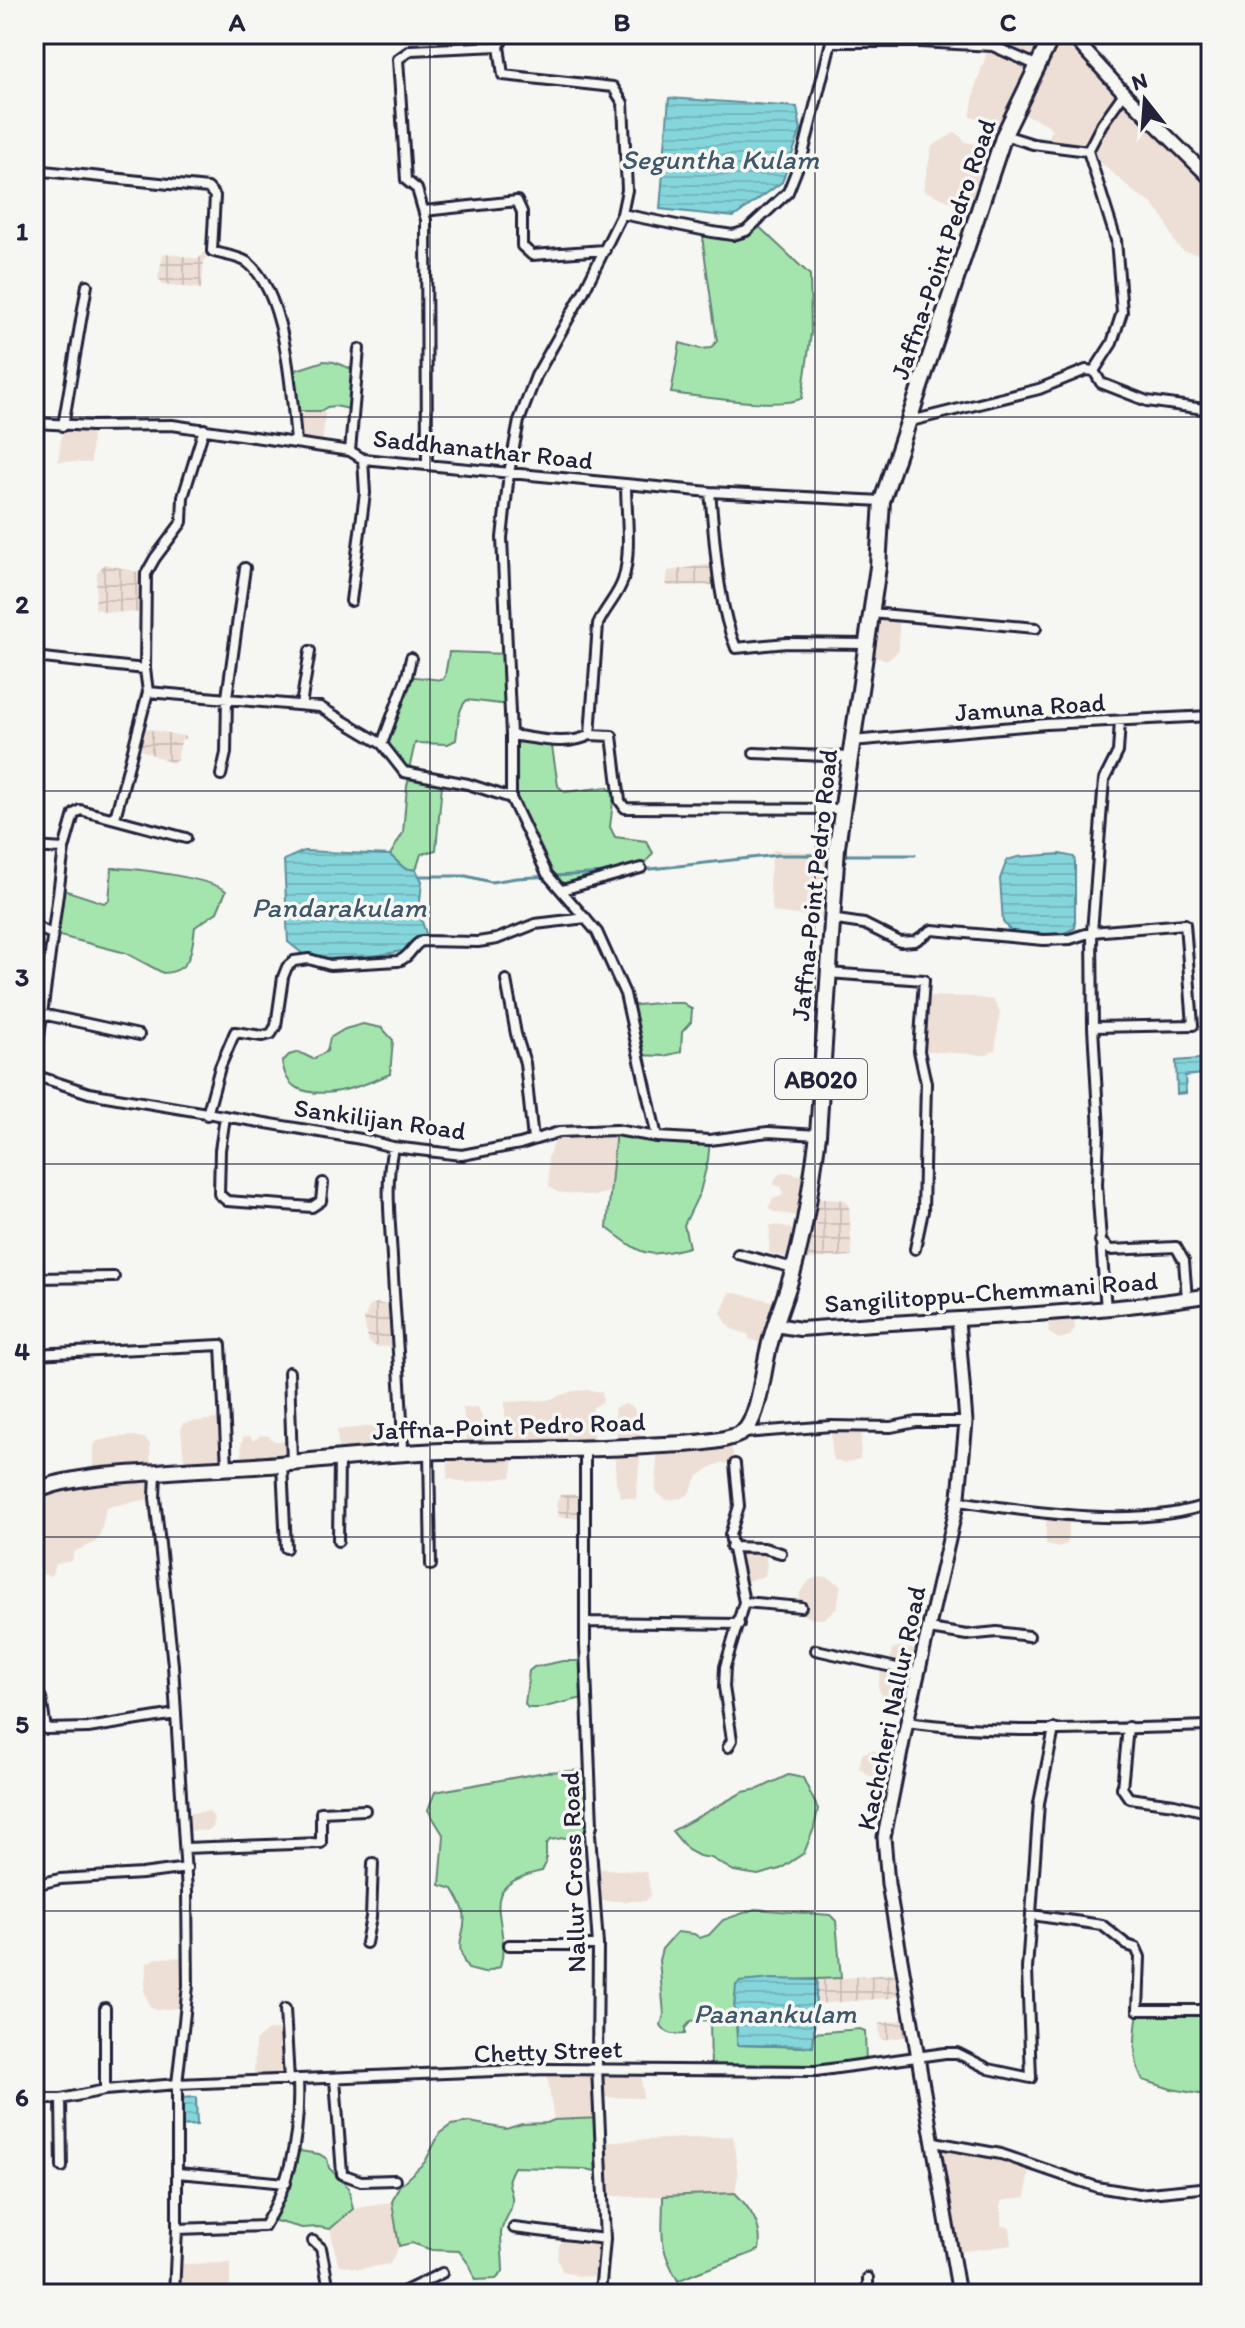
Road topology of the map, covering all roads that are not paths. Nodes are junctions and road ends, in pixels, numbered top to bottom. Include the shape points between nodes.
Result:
1 (506, 34) edge
2 (1053, 34) edge
3 (1070, 34) edge
4 (833, 38) edge
5 (499, 46) junction
6 (1038, 66) junction
7 (1124, 93) junction
8 (1004, 135) junction
9 (1088, 151) junction
10 (34, 170) edge
11 (1211, 179) edge
12 (424, 211) junction
13 (622, 214) junction
14 (605, 250) junction
15 (87, 285) dead end
16 (359, 349) dead end
17 (1094, 371) junction
18 (1211, 410) edge
19 (911, 421) junction
20 (34, 423) edge
21 (63, 426) junction
22 (204, 429) junction
23 (296, 442) junction
24 (350, 451) junction
25 (363, 459) junction
26 (427, 463) junction
27 (509, 473) junction
28 (626, 484) junction
29 (710, 492) junction
30 (882, 501) junction
31 (245, 568) dead end
32 (351, 601) dead end
33 (871, 613) junction
34 (1036, 628) dead end
35 (866, 644) junction
36 (310, 651) dead end
37 (34, 657) edge
38 (411, 658) dead end
39 (145, 669) junction
40 (148, 692) junction
41 (227, 697) junction
42 (301, 705) junction
43 (1211, 716) edge
44 (1120, 721) junction
45 (511, 735) junction
46 (590, 735) junction
47 (852, 741) junction
48 (382, 744) junction
49 (754, 753) dead end
50 (850, 757) junction
51 (221, 775) dead end
52 (511, 798) junction
53 (842, 809) junction
54 (111, 818) junction
55 (186, 838) dead end
56 (34, 847) edge
57 (64, 849) junction
58 (641, 868) dead end
59 (562, 890) junction
60 (586, 918) junction
61 (830, 919) junction
62 (34, 926) edge
63 (1092, 932) junction
64 (52, 934) junction
65 (827, 973) junction
66 (506, 980) dead end
67 (42, 1014) junction
68 (1093, 1027) junction
69 (139, 1035) dead end
70 (34, 1074) edge
71 (207, 1115) junction
72 (225, 1117) junction
73 (818, 1135) junction
74 (657, 1137) junction
75 (533, 1140) junction
76 (393, 1147) junction
77 (323, 1183) dead end
78 (1100, 1241) junction
79 (915, 1249) dead end
80 (738, 1254) dead end
81 (794, 1268) junction
82 (114, 1277) dead end
83 (34, 1278) edge
84 (1211, 1295) edge
85 (1187, 1299) junction
86 (1106, 1310) junction
87 (958, 1320) junction
88 (775, 1325) junction
89 (34, 1354) edge
90 (289, 1372) dead end
91 (966, 1422) junction
92 (743, 1433) junction
93 (585, 1448) junction
94 (429, 1452) junction
95 (403, 1453) junction
96 (339, 1456) junction
97 (287, 1463) junction
98 (735, 1464) dead end
99 (227, 1467) junction
100 (156, 1472) junction
101 (34, 1493) edge
102 (958, 1501) junction
103 (1211, 1503) edge
104 (338, 1541) dead end
105 (731, 1547) junction
106 (286, 1548) dead end
107 (781, 1553) dead end
108 (431, 1565) dead end
109 (744, 1602) junction
110 (801, 1607) dead end
111 (585, 1622) junction
112 (739, 1624) junction
113 (929, 1629) junction
114 (1029, 1636) dead end
115 (816, 1650) dead end
116 (919, 1673) junction
117 (34, 1696) edge
118 (176, 1714) junction
119 (907, 1722) junction
120 (1211, 1726) edge
121 (1128, 1727) junction
122 (1054, 1729) junction
123 (728, 1747) dead end
124 (365, 1810) dead end
125 (1211, 1813) edge
126 (185, 1848) junction
127 (373, 1863) dead end
128 (187, 1868) junction
129 (34, 1885) edge
130 (1032, 1915) junction
131 (366, 1943) dead end
132 (509, 1945) dead end
133 (598, 1945) junction
134 (105, 2008) dead end
135 (285, 2009) dead end
136 (1211, 2010) edge
137 (919, 2058) junction
138 (597, 2068) junction
139 (335, 2079) junction
140 (294, 2081) junction
141 (177, 2084) junction
142 (105, 2090) junction
143 (34, 2099) edge
144 (61, 2099) junction
145 (934, 2142) junction
146 (62, 2167) dead end
147 (178, 2173) junction
148 (395, 2180) dead end
149 (286, 2183) junction
150 (1211, 2187) edge
151 (514, 2228) dead end
152 (177, 2229) junction
153 (605, 2239) junction
154 (313, 2241) dead end
155 (442, 2273) dead end
156 (868, 2278) dead end
157 (403, 2292) dead end
158 (174, 2294) edge
159 (330, 2294) edge
160 (600, 2294) edge
161 (868, 2294) edge
162 (959, 2294) edge

1 - 5 street
2 - 6 main road, Jaffna-Point Pedro Road / AB020
3 - 7 street
4 - 6 street via 993,46
4 - 13 street via 788,192 746,231 733,235
5 - 12 street via 411,50 398,59 406,180 417,189
5 - 13 street via 503,75 613,87 623,103 627,190
6 - 8 main road, Jaffna-Point Pedro Road / AB020
7 - 9 street
7 - 11 street
8 - 9 street
8 - 19 main road, Jaffna-Point Pedro Road / AB020
9 - 17 street via 1116,240 1122,312 1112,343
10 - 23 street via 208,188 215,196 212,251 246,261 271,293 290,372
12 - 14 street via 517,201 522,246 532,255
12 - 26 street
13 - 14 street
14 - 27 street via 536,376 519,421
15 - 21 street
16 - 24 street
17 - 18 street via 1101,383 1147,401
17 - 19 street
19 - 30 main road, Jaffna-Point Pedro Road / AB020
20 - 21 street, Saddhanathar Road
21 - 22 street, Saddhanathar Road
22 - 23 street, Saddhanathar Road
22 - 39 street via 183,497 182,522 146,574
23 - 24 street, Saddhanathar Road
24 - 25 street, Saddhanathar Road
25 - 26 street, Saddhanathar Road
25 - 32 street via 365,493
26 - 27 street, Saddhanathar Road
27 - 28 street, Saddhanathar Road
27 - 45 street via 502,538
28 - 29 street, Saddhanathar Road
28 - 46 street via 627,561 618,592 598,624
29 - 30 street, Saddhanathar Road
29 - 35 street via 724,603 736,648
30 - 33 main road, Jaffna-Point Pedro Road / AB020
31 - 41 street
33 - 34 street
33 - 35 main road, Jaffna-Point Pedro Road / AB020
35 - 47 main road, Jaffna-Point Pedro Road / AB020
36 - 42 street
37 - 39 street
38 - 48 street
39 - 40 street
40 - 41 street
40 - 54 street
41 - 42 street
41 - 51 street
42 - 48 street via 320,707
43 - 44 street, Jamuna Road
44 - 47 street, Jamuna Road
44 - 63 street via 1118,752 1104,780
45 - 46 street via 551,740
45 - 52 street
46 - 53 street via 612,736 625,808
47 - 50 main road, Jaffna-Point Pedro Road / AB020
48 - 52 street via 404,772
49 - 50 street
50 - 53 main road, Jaffna-Point Pedro Road / AB020
52 - 59 street via 547,874
53 - 61 main road, Jaffna-Point Pedro Road / AB020
54 - 55 street
54 - 57 street via 80,810 74,814
56 - 57 street
57 - 64 street
58 - 59 street
59 - 60 street
60 - 71 street via 535,924 478,942 422,941 398,961 294,961 283,977 271,1034 235,1032
60 - 74 street via 625,994
61 - 63 street via 864,924 900,942 915,941 932,930 1044,940
61 - 65 main road, Jaffna-Point Pedro Road / AB020
62 - 64 street
63 - 68 street
63 - 68 street via 1185,924 1193,1025
64 - 67 street
65 - 73 main road, Jaffna-Point Pedro Road / AB020
65 - 79 street via 924,980 919,1051 926,1083 923,1211
66 - 75 street via 525,1063
67 - 69 street
67 - 70 street
68 - 78 street
70 - 71 street, Sankilijan Road via 89,1093
71 - 72 street, Sankilijan Road
72 - 76 street, Sankilijan Road
72 - 77 street via 219,1194 227,1201 312,1207 321,1201
73 - 74 street, Sankilijan Road
73 - 81 main road, Jaffna-Point Pedro Road / AB020
74 - 75 street, Sankilijan Road via 616,1130 559,1132
75 - 76 street, Sankilijan Road via 462,1155
76 - 95 street via 388,1216
78 - 85 street via 1110,1250 1176,1247 1184,1261
78 - 86 street
80 - 81 street
81 - 88 main road, Jaffna-Point Pedro Road / AB020
82 - 83 street
84 - 85 main road, Sangilitoppu-Chemmani Road
85 - 86 main road, Sangilitoppu-Chemmani Road
86 - 87 main road, Sangilitoppu-Chemmani Road
87 - 88 main road, Sangilitoppu-Chemmani Road via 800,1329
87 - 91 street, Kachcheri Nallur Road
88 - 92 main road, Jaffna-Point Pedro Road / AB020 via 758,1397
89 - 99 street via 221,1345
90 - 97 street
91 - 92 street
91 - 102 street, Kachcheri Nallur Road
92 - 93 main road, Jaffna-Point Pedro Road via 692,1443
93 - 94 main road, Jaffna-Point Pedro Road
93 - 111 street, Nallur Cross Road
94 - 95 main road, Jaffna-Point Pedro Road
94 - 108 street
95 - 96 main road, Jaffna-Point Pedro Road
96 - 97 main road, Jaffna-Point Pedro Road
96 - 104 street
97 - 99 main road, Jaffna-Point Pedro Road
97 - 106 street
98 - 105 street via 739,1506
99 - 100 main road, Jaffna-Point Pedro Road
100 - 101 main road, Jaffna-Point Pedro Road via 61,1482
100 - 118 street
102 - 103 street via 1046,1514 1155,1516
102 - 113 street, Kachcheri Nallur Road
105 - 107 street
105 - 109 street
109 - 110 street
109 - 112 street
111 - 112 street
111 - 133 street, Nallur Cross Road
112 - 123 street via 725,1667 732,1740
113 - 114 street
113 - 116 street, Kachcheri Nallur Road
115 - 116 street
116 - 119 street, Kachcheri Nallur Road
117 - 118 street via 41,1698 46,1729
118 - 126 street
119 - 122 street
119 - 137 street, Kachcheri Nallur Road via 884,1837
120 - 121 street
121 - 122 street
121 - 125 street via 1122,1788 1129,1798
122 - 130 street via 1039,1803
124 - 126 street via 321,1812 321,1843
126 - 128 street
127 - 131 street
128 - 129 street
128 - 141 street via 188,1986
130 - 136 street via 1102,1925 1136,1948 1138,2010
130 - 137 street, Chetty Street via 1027,1969 1031,2078 989,2069 957,2053
132 - 133 street
133 - 138 street, Nallur Cross Road
134 - 142 street
135 - 140 street
137 - 138 street, Chetty Street via 816,2071
137 - 145 street, Kachcheri Nallur Road
138 - 139 street, Chetty Street
138 - 153 street, Nallur Cross Road
139 - 140 street, Chetty Street
139 - 148 street via 342,2174 361,2181
140 - 141 street, Chetty Street
140 - 149 street via 297,2124
141 - 142 street, Chetty Street
141 - 147 street
142 - 144 street, Chetty Street
143 - 144 street, Chetty Street
144 - 146 street
145 - 150 street via 1001,2154 1097,2187 1139,2194
145 - 162 street, Kachcheri Nallur Road
147 - 149 street
147 - 152 street
149 - 152 street via 264,2226
151 - 153 street
152 - 158 street
153 - 160 street, Nallur Cross Road
154 - 159 street via 321,2248
155 - 157 street
156 - 161 street

